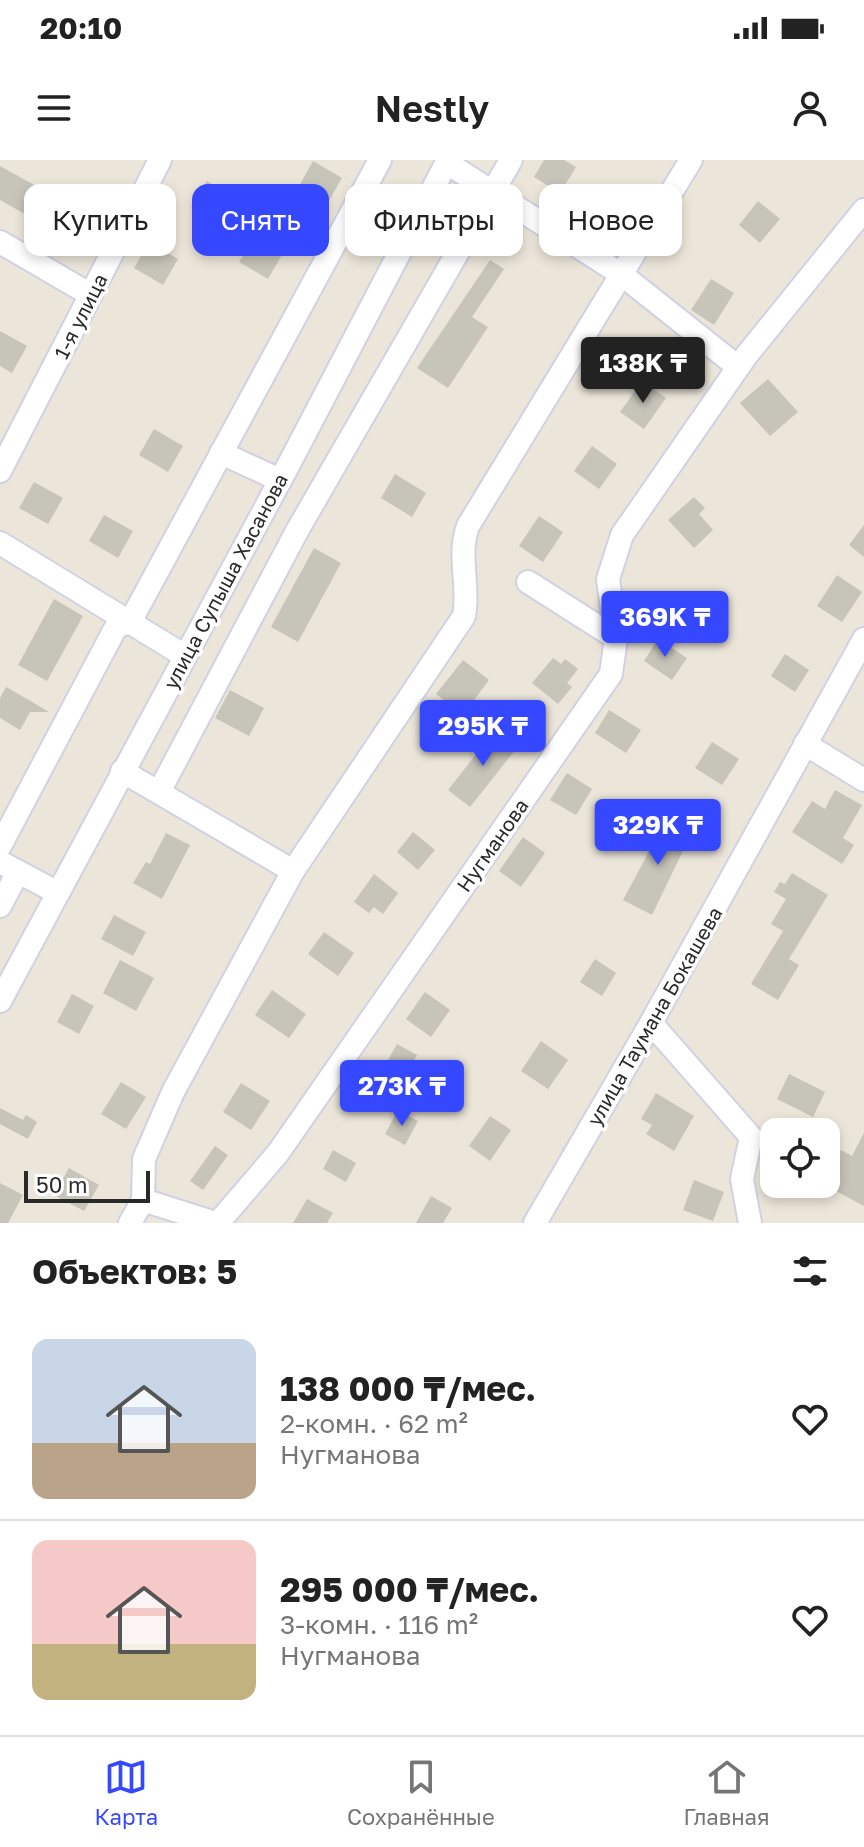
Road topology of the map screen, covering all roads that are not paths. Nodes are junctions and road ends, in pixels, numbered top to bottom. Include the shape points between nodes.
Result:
1 (160, 160) edge
2 (380, 160) edge
3 (511, 160) edge
4 (691, 160) edge
5 (448, 161) edge
6 (480, 184) edge
7 (497, 184) edge
8 (864, 210) edge
9 (523, 212) edge
10 (0, 242) edge
11 (456, 256) edge
12 (621, 274) junction
13 (91, 295) junction
14 (738, 367) junction
15 (221, 453) junction
16 (0, 471) edge
17 (280, 480) junction
18 (0, 543) edge
19 (528, 582) dead end
20 (130, 622) junction
21 (616, 638) junction
22 (864, 639) edge
23 (185, 656) junction
24 (805, 744) junction
25 (122, 771) junction
26 (864, 780) edge
27 (159, 792) junction
28 (0, 846) edge
29 (9, 867) edge
30 (293, 871) junction
31 (58, 893) junction
32 (0, 906) edge
33 (0, 1001) edge
34 (651, 1023) junction
35 (143, 1200) junction
36 (130, 1223) edge
37 (216, 1223) edge
38 (535, 1223) edge
39 (750, 1223) edge

1 - 13 street, 1-я улица
2 - 15 street
3 - 7 street
4 - 12 street
5 - 6 street
5 - 17 street, улица Супыша Хасанова
8 - 14 street, Нугманова
9 - 12 street
10 - 13 street
11 - 27 street via 297,531
12 - 14 street
12 - 30 street via 468,526 464,616
13 - 16 street, 1-я улица
14 - 21 street, Нугманова via 622,535 608,579
15 - 17 street
15 - 20 street
17 - 23 street, улица Супыша Хасанова
18 - 20 street
19 - 21 street
20 - 23 street
20 - 28 street via 116,627
21 - 37 street, Нугманова via 611,674 278,1153
22 - 24 street, улица Таумана Бокашева
23 - 25 street, улица Супыша Хасанова
24 - 26 street
24 - 34 street, улица Таумана Бокашева
25 - 27 street
25 - 31 street, улица Супыша Хасанова
27 - 30 street
29 - 31 street
29 - 32 street
30 - 35 street via 173,1092 144,1159
31 - 33 street, улица Супыша Хасанова
34 - 38 street, улица Таумана Бокашева
34 - 39 street via 751,1137 742,1179
35 - 36 street
35 - 37 street, Нугманова

